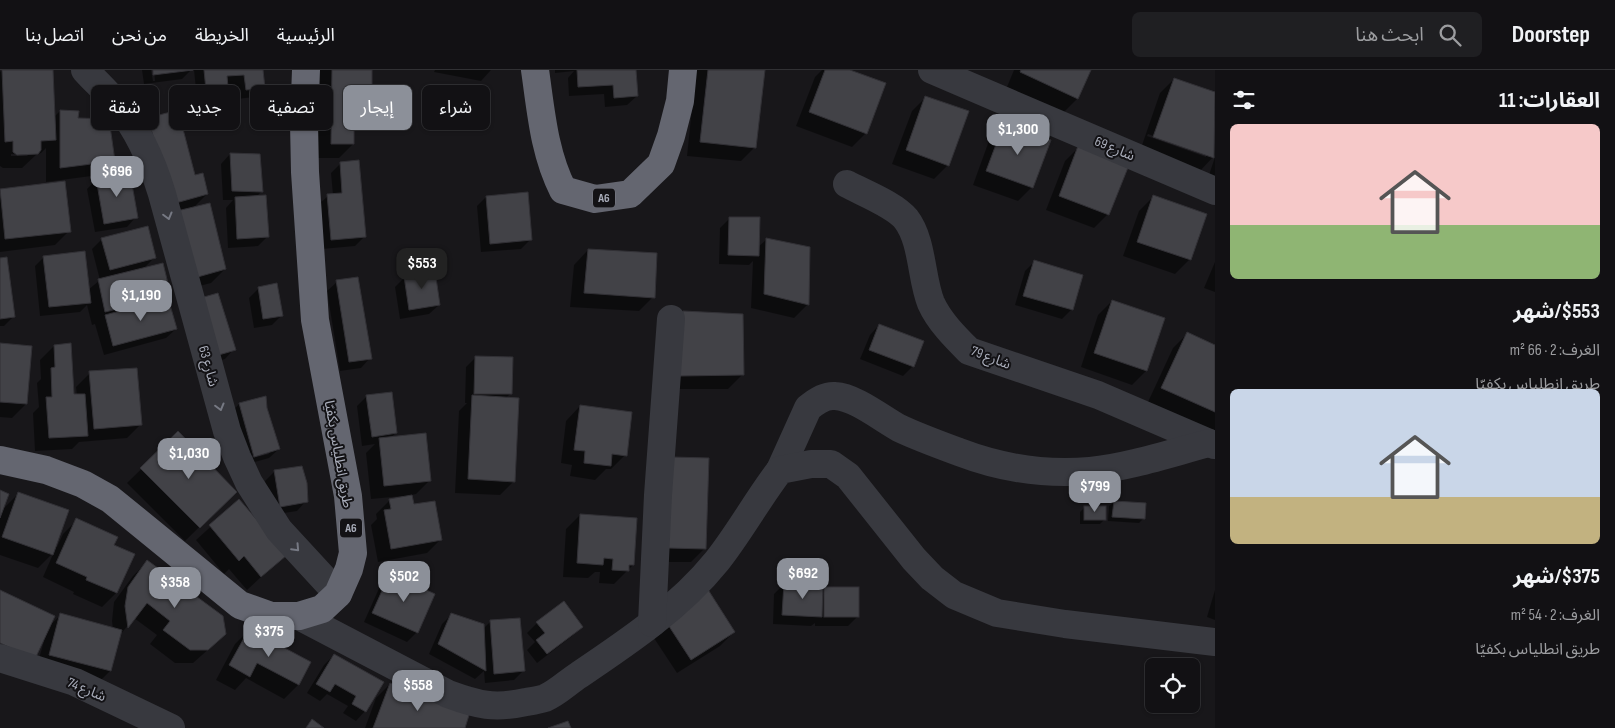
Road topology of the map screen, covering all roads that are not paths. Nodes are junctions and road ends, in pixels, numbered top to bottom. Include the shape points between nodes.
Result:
1 (85, 70) edge
2 (306, 70) edge
3 (535, 70) edge
4 (684, 70) edge
5 (932, 70) edge
6 (847, 184) dead end
7 (1215, 191) edge
8 (671, 319) dead end
9 (1212, 444) edge
10 (0, 460) edge
11 (780, 470) junction
12 (338, 594) junction
13 (299, 616) junction
14 (652, 623) junction
15 (1215, 642) edge
16 (0, 658) edge
17 (470, 702) junction
18 (171, 728) edge
19 (478, 728) edge

1 -> 12 street, شارع 63 via 121,109 152,162 227,431 249,483 279,530
2 - 12 highway, طريق انطلياس بكفيّا / A6 via 305,162 315,320 348,496 354,553
3 - 4 highway, A6 via 553,172 562,190 595,199 630,194 661,164 680,101
5 - 7 street, شارع 69
6 - 9 street, شارع 79 via 893,208 906,219 917,243 931,303 955,338 969,351 1098,395
8 - 14 street
9 - 11 street via 1090,471 1039,472 1001,465 960,452 901,429 848,398 833,395 816,401 808,408
10 - 13 highway, طريق انطلياس بكفيّا / A6 via 46,470 83,484 110,499 240,605 271,616
11 - 14 street via 716,562 693,588
11 - 15 street via 831,464 848,476 932,578 954,595 997,613
12 - 13 highway, طريق انطلياس بكفيّا / A6 via 322,609
13 - 17 street via 448,694
14 - 17 street via 545,698 510,706
16 - 18 street, شارع 74 via 75,682
17 - 19 street

